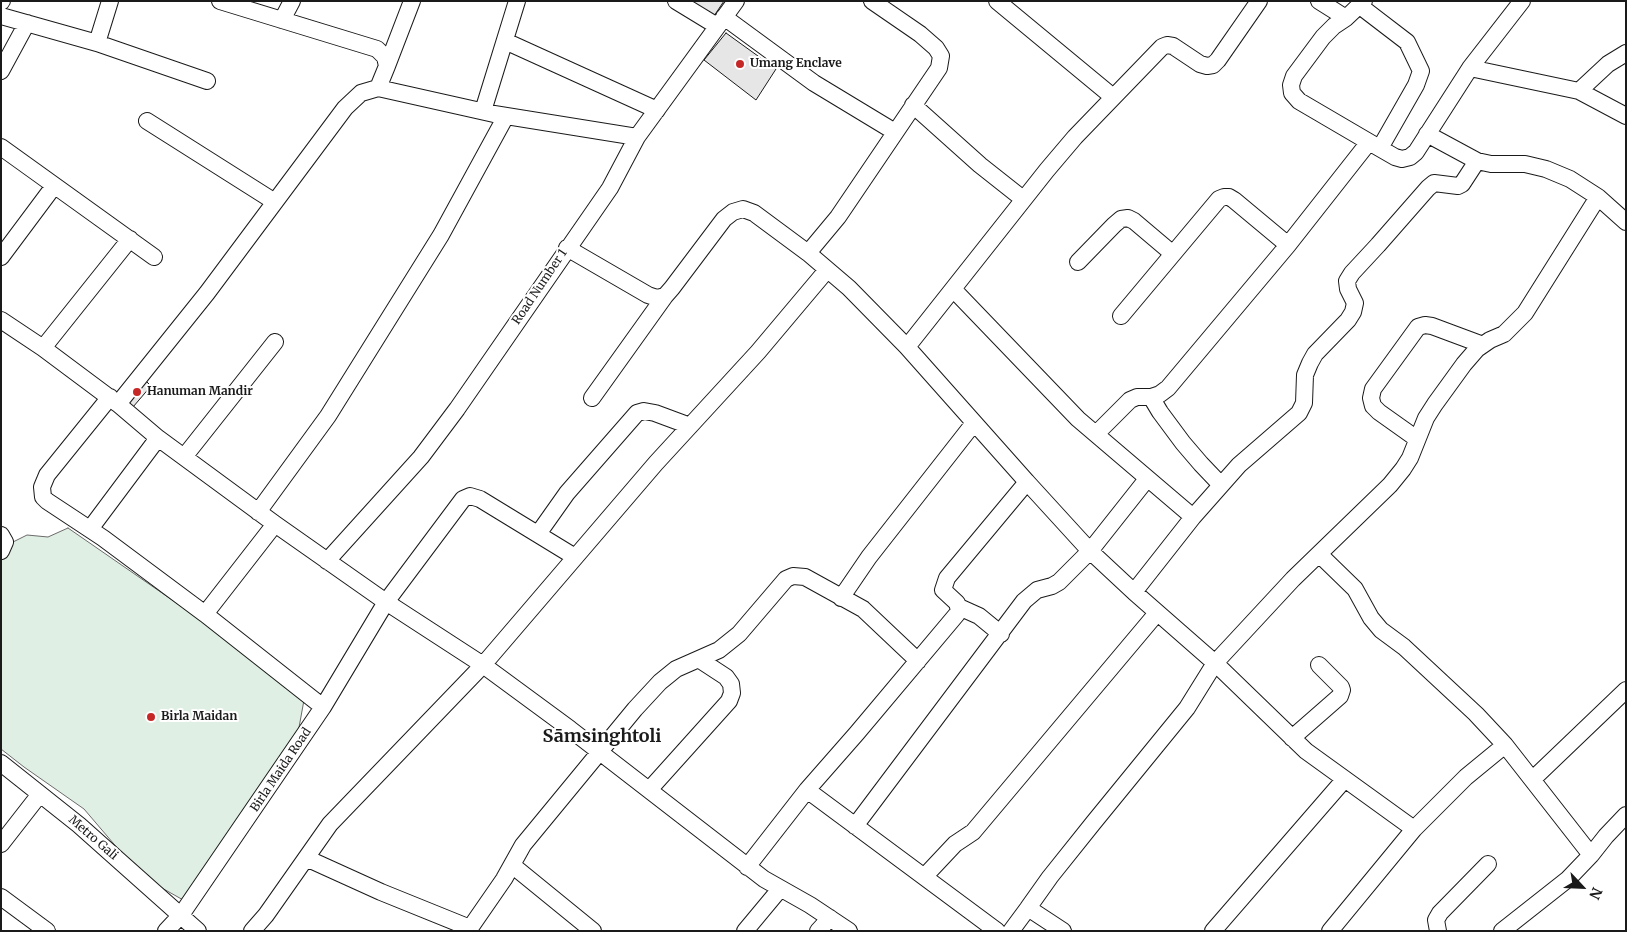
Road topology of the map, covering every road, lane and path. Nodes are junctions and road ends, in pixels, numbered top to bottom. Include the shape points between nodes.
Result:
1 (110, 1) edge
2 (220, 1) edge
3 (292, 1) edge
4 (412, 1) edge
5 (517, 1) edge
6 (676, 1) edge
7 (736, 1) edge
8 (872, 1) edge
9 (997, 1) edge
10 (1259, 1) edge
11 (1319, 1) edge
12 (1522, 1) edge
13 (1362, 4) edge
14 (1, 16) edge
15 (1346, 18) junction
16 (282, 20) junction
17 (720, 22) junction
18 (27, 23) junction
19 (505, 40) junction
20 (97, 43) junction
21 (1626, 53) edge
22 (387, 66) junction
23 (1470, 68) junction
24 (1, 70) edge
25 (206, 81) dead end
26 (378, 88) junction
27 (1579, 91) junction
28 (1113, 97) junction
29 (913, 105) junction
30 (657, 110) junction
31 (483, 112) junction
32 (506, 116) junction
33 (1626, 116) edge
34 (147, 121) dead end
35 (895, 132) junction
36 (1428, 134) junction
37 (637, 137) junction
38 (1374, 145) junction
39 (1, 147) edge
40 (1477, 161) junction
41 (54, 186) junction
42 (1598, 197) junction
43 (1023, 199) junction
44 (275, 202) junction
45 (1626, 222) edge
46 (130, 239) junction
47 (1288, 245) junction
48 (567, 248) junction
49 (808, 253) junction
50 (1173, 254) junction
51 (1, 256) edge
52 (154, 257) dead end
53 (1078, 262) dead end
54 (827, 270) junction
55 (954, 290) junction
56 (665, 296) junction
57 (1121, 316) dead end
58 (1, 320) edge
59 (275, 342) dead end
60 (1483, 345) junction
61 (907, 347) junction
62 (43, 348) junction
63 (1151, 397) junction
64 (592, 398) dead end
65 (114, 401) junction
66 (974, 423) junction
67 (690, 426) junction
68 (1096, 434) junction
69 (158, 438) junction
70 (1417, 439) junction
71 (184, 457) junction
72 (1147, 479) junction
73 (1027, 482) junction
74 (1221, 484) junction
75 (258, 512) junction
76 (1193, 517) junction
77 (275, 524) junction
78 (90, 529) junction
79 (538, 534) junction
80 (1, 535) edge
81 (1, 551) edge
82 (1090, 551) junction
83 (1319, 554) junction
84 (575, 557) junction
85 (328, 561) junction
86 (1134, 592) junction
87 (841, 598) junction
88 (386, 602) junction
89 (959, 607) junction
90 (1157, 612) junction
91 (205, 614) junction
92 (1001, 634) junction
93 (700, 660) junction
94 (918, 661) junction
95 (1216, 663) junction
96 (483, 665) junction
97 (1319, 665) dead end
98 (1626, 690) edge
99 (323, 708) junction
100 (1292, 738) junction
101 (1505, 745) junction
102 (598, 752) junction
103 (1, 764) edge
104 (1533, 779) junction
105 (1344, 780) junction
106 (649, 790) junction
107 (806, 790) junction
108 (40, 794) junction
109 (1626, 815) edge
110 (854, 826) junction
111 (1414, 829) junction
112 (1, 844) edge
113 (1591, 855) junction
114 (306, 858) junction
115 (1488, 864) dead end
116 (512, 865) junction
117 (747, 867) junction
118 (924, 877) junction
119 (780, 889) junction
120 (1, 897) edge
121 (1028, 908) junction
122 (181, 915) junction
123 (830, 918) junction
124 (469, 929) edge
125 (47, 931) edge
126 (166, 931) edge
127 (198, 931) edge
128 (252, 931) edge
129 (593, 931) edge
130 (745, 931) edge
131 (818, 931) edge
132 (849, 931) edge
133 (997, 931) edge
134 (1011, 931) edge
135 (1063, 931) edge
136 (1213, 931) edge
137 (1330, 931) edge
138 (1438, 931) edge
139 (1502, 931) edge

1 - 20 street
2 - 16 street
3 - 16 street
4 - 22 street
5 - 19 street
6 - 17 street
7 - 17 street, Road Number 1
8 - 29 street via 920,34 941,56 939,68
9 - 28 street
10 - 28 street via 1213,64 1200,64 1167,45
11 - 15 street
12 - 23 street
13 - 15 street
13 - 38 street via 1407,42 1421,70 1416,85
14 - 18 street
15 - 38 street via 1324,37 1294,76 1292,93
16 - 22 street via 377,49 385,57
17 - 30 street, Road Number 1
17 - 35 street
18 - 20 street
18 - 24 street
19 - 30 street
19 - 31 street
20 - 25 street
21 - 27 street via 1608,64
22 - 26 street
23 - 27 street
23 - 36 street
26 - 31 street
26 - 44 street via 361,93 346,108
27 - 33 street
28 - 43 street via 1075,136
29 - 35 street
29 - 43 street
30 - 37 street, Road Number 1
31 - 32 street
32 - 37 street
32 - 75 street via 441,235 328,416
34 - 44 street
35 - 49 street via 838,217
36 - 38 street via 1416,152 1402,159
36 - 40 street
37 - 48 street, Road Number 1 via 610,188
38 - 47 street
39 - 41 street
40 - 42 street via 1546,168
40 - 74 street via 1462,184 1434,183 1428,188 1352,272 1348,289 1355,303 1353,312 1310,362 1305,375 1304,403 1299,413 1256,448
41 - 46 street
41 - 51 street
42 - 45 street
42 - 60 street via 1524,313 1504,334
43 - 55 street
44 - 65 street via 207,293
46 - 52 street
46 - 62 street
47 - 50 street via 1234,200 1224,197
47 - 63 street via 1174,381 1160,394
48 - 56 street via 648,295
48 - 85 street, Road Number 1 via 457,410 421,457
49 - 54 street
49 - 56 street via 754,214 743,209 733,212 724,219
50 - 53 street via 1128,218 1114,225
50 - 57 street
54 - 61 street
54 - 67 street
55 - 61 street
55 - 68 street
56 - 64 street
58 - 62 street
59 - 71 street
60 - 70 street via 1464,364 1435,404
60 - 70 street via 1425,324 1418,327 1373,389 1373,406
61 - 66 street
62 - 65 street
63 - 68 street via 1137,396 1130,400
63 - 74 street via 1183,443
65 - 69 street
65 - 78 street via 47,475 42,487 47,501
66 - 73 street
66 - 87 street via 869,557
67 - 79 street via 655,413 636,413 567,494
67 - 84 street
68 - 72 street
69 - 71 street
69 - 78 street
70 - 83 street via 1410,458 1390,485
71 - 75 street
72 - 76 street
72 - 82 street
73 - 82 street
73 - 89 street via 947,578 943,590
74 - 76 street
75 - 77 street
76 - 86 street
77 - 85 street
77 - 91 street
78 - 91 street
79 - 84 street
79 - 88 street, Birla Maida Road via 480,500 470,496 463,498
80 - 81 street via 5,542
82 - 86 street
82 - 92 street via 1059,582 1031,594
83 - 95 street
83 - 101 street via 1355,589 1381,630 1404,647
84 - 96 street
85 - 88 street
86 - 90 street
87 - 93 street via 804,577 786,579 738,634
87 - 94 street via 863,609
88 - 96 street
88 - 99 street, Birla Maida Road
89 - 92 street via 979,616
89 - 94 street via 957,614
90 - 95 street
90 - 118 street via 973,832 955,844
91 - 99 street
92 - 110 street
93 - 102 street via 676,669 660,682
93 - 106 street via 732,684 729,701
94 - 107 street
95 - 100 street
95 - 121 street via 1187,708
96 - 102 street
96 - 114 street via 330,824
97 - 100 street via 1342,687 1340,696
98 - 104 street
99 - 122 street, Birla Maida Road
100 - 105 street
101 - 104 street
101 - 111 street via 1466,777
102 - 106 street
102 - 116 street via 523,845
103 - 108 street, Metro Gali
104 - 113 street
105 - 111 street
105 - 136 street
106 - 117 street
107 - 110 street
107 - 117 street
108 - 112 street
108 - 122 street, Metro Gali
109 - 113 street
110 - 118 street
111 - 137 street
113 - 139 street via 1568,879
114 - 124 street
114 - 128 street
115 - 138 street via 1440,913 1436,920
116 - 124 street
116 - 129 street
117 - 119 street
118 - 133 street
119 - 123 street
119 - 130 street
120 - 125 street
121 - 134 street
121 - 135 street
122 - 126 street, Birla Maida Road
122 - 127 street, Metro Gali
123 - 131 street
123 - 132 street

